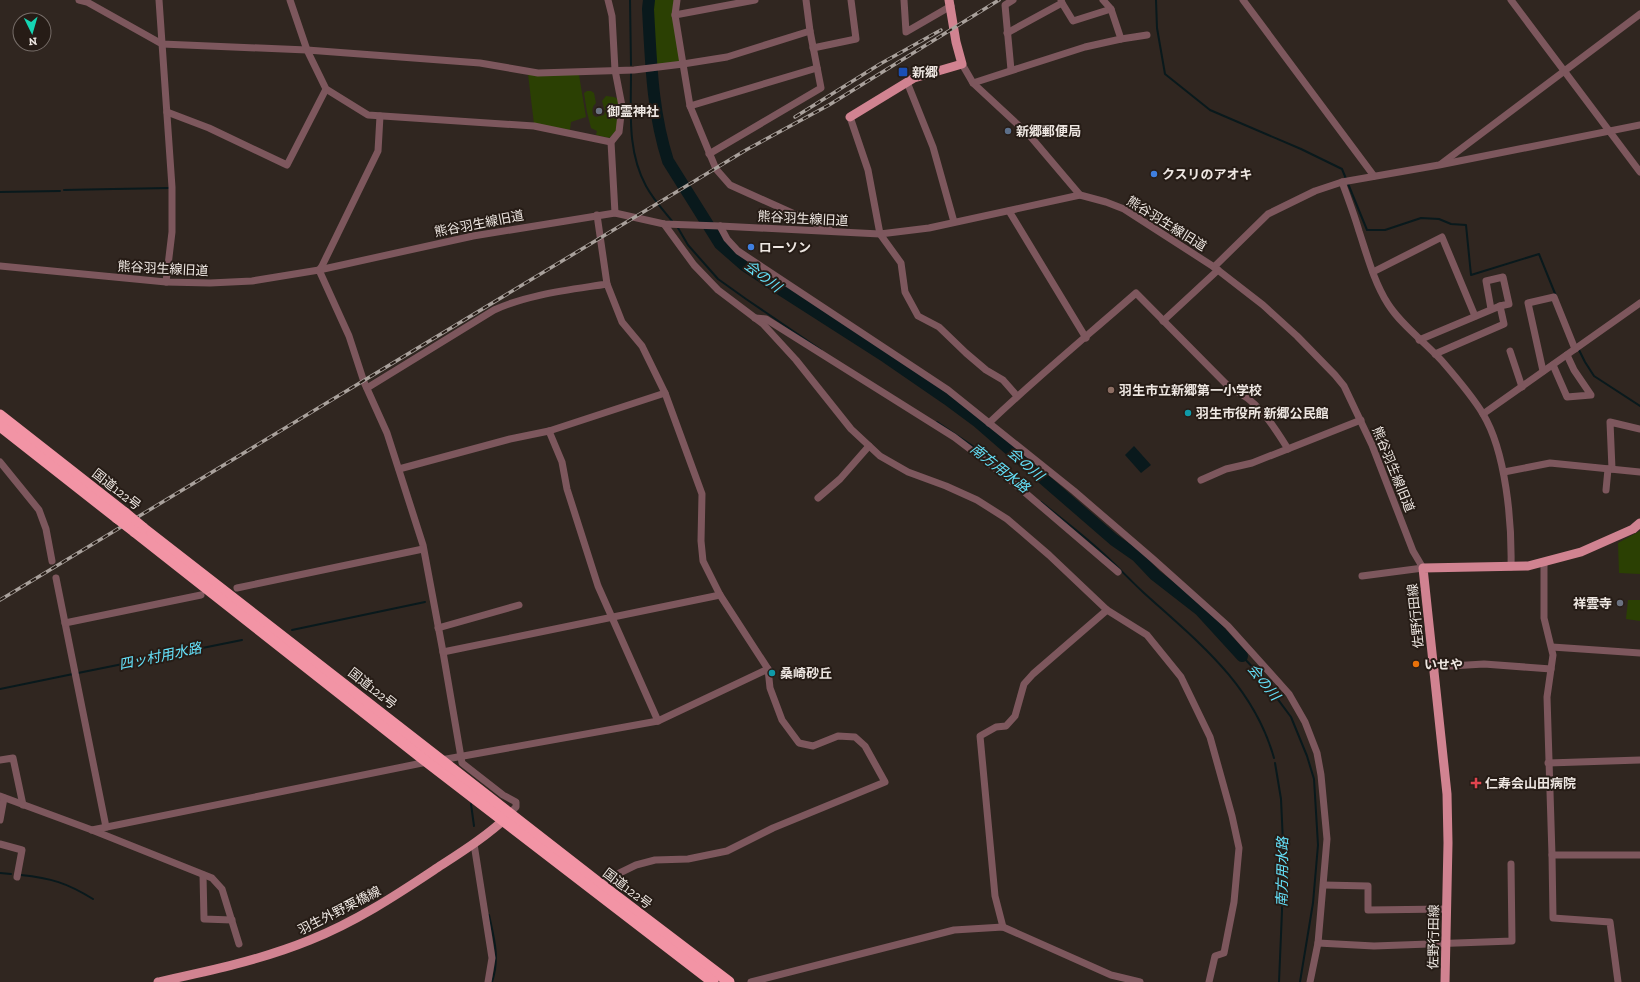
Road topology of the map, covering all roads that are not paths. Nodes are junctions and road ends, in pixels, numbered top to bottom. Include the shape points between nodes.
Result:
1 (80, 0) edge
2 (159, 0) edge
3 (290, 0) edge
4 (608, 0) edge
5 (677, 0) edge
6 (756, 0) edge
7 (806, 0) edge
8 (851, 0) edge
9 (904, 0) edge
10 (1013, 0) edge
11 (1103, 0) edge
12 (1243, 0) edge
13 (1511, 0) edge
14 (1062, 1) edge
15 (950, 3) edge
16 (1111, 9) junction
17 (1640, 14) edge
18 (675, 15) junction
19 (810, 31) junction
20 (1007, 33) junction
21 (1147, 35) dead end
22 (1121, 40) junction
23 (162, 44) junction
24 (814, 48) junction
25 (307, 50) junction
26 (683, 64) junction
27 (962, 64) junction
28 (817, 68) junction
29 (615, 70) junction
30 (1011, 70) junction
31 (1565, 71) junction
32 (907, 82) junction
33 (973, 83) junction
34 (326, 89) junction
35 (690, 106) junction
36 (167, 112) junction
37 (380, 116) junction
38 (850, 116) joint
39 (1640, 125) edge
40 (1609, 130) junction
41 (611, 142) junction
42 (709, 154) junction
43 (1439, 165) junction
44 (1640, 172) edge
45 (1374, 176) junction
46 (1342, 182) junction
47 (1080, 195) junction
48 (1009, 211) junction
49 (615, 213) junction
50 (597, 215) junction
51 (954, 222) junction
52 (664, 224) junction
53 (720, 226) junction
54 (834, 231) junction
55 (880, 234) junction
56 (0, 266) edge
57 (1216, 268) junction
58 (319, 270) junction
59 (1373, 272) junction
60 (166, 282) junction
61 (607, 284) junction
62 (1640, 304) edge
63 (1500, 306) junction
64 (1492, 309) junction
65 (1475, 316) junction
66 (755, 318) junction
67 (1163, 320) junction
68 (1086, 338) junction
69 (1419, 340) junction
70 (1575, 349) junction
71 (1510, 351) dead end
72 (1435, 354) junction
73 (1566, 355) junction
74 (1553, 365) junction
75 (1543, 371) junction
76 (1522, 387) junction
77 (367, 388) junction
78 (665, 393) junction
79 (1017, 396) junction
80 (1483, 414) junction
81 (0, 415) edge
82 (1361, 420) junction
83 (989, 423) junction
84 (0, 426) edge
85 (1640, 429) edge
86 (549, 431) junction
87 (870, 446) junction
88 (1288, 449) junction
89 (0, 462) edge
90 (399, 469) junction
91 (1610, 469) junction
92 (1504, 472) junction
93 (1640, 472) edge
94 (1201, 480) dead end
95 (1606, 490) dead end
96 (818, 498) dead end
97 (121, 516) junction
98 (1640, 523) edge
99 (139, 530) junction
100 (423, 550) junction
101 (52, 562) dead end
102 (1544, 562) junction
103 (1511, 567) junction
104 (1423, 568) junction
105 (1118, 572) dead end
106 (1362, 576) dead end
107 (56, 578) dead end
108 (237, 588) dead end
109 (201, 595) dead end
110 (720, 595) junction
111 (519, 605) dead end
112 (1107, 610) junction
113 (612, 618) junction
114 (65, 623) junction
115 (438, 628) junction
116 (1552, 648) junction
117 (443, 652) junction
118 (1640, 653) edge
119 (1434, 667) junction
120 (768, 669) junction
121 (1551, 669) junction
122 (658, 721) junction
123 (460, 755) junction
124 (0, 760) edge
125 (441, 760) junction
126 (1640, 760) edge
127 (427, 762) junction
128 (1548, 763) junction
129 (2, 797) edge
130 (23, 805) junction
131 (506, 817) junction
132 (0, 820) edge
133 (106, 827) junction
134 (92, 830) junction
135 (0, 844) edge
136 (474, 844) junction
137 (1552, 855) junction
138 (1640, 855) edge
139 (1511, 864) dead end
140 (204, 875) junction
141 (17, 877) dead end
142 (599, 883) junction
143 (1324, 885) junction
144 (1446, 909) junction
145 (232, 920) junction
146 (1003, 927) junction
147 (1318, 943) junction
148 (1446, 943) junction
149 (239, 944) dead end
150 (158, 982) edge
151 (488, 982) edge
152 (713, 982) edge
153 (729, 982) edge
154 (750, 982) edge
155 (1140, 982) edge
156 (1209, 982) edge
157 (1310, 982) edge
158 (1445, 982) edge
159 (1618, 982) edge

1 - 23 street
2 - 23 street
3 - 25 street
4 - 29 street via 612,16
5 - 18 street
6 - 18 street
7 - 19 street
8 - 24 street via 856,39
9 - 15 street via 906,32
10 - 20 street via 1005,5
11 - 16 street
12 - 45 street
13 - 31 street
14 - 16 street via 1073,21
14 - 20 street
15 - 27 main road
16 - 22 street
17 - 31 street
18 - 26 street
19 - 24 street
19 - 26 street via 727,57
20 - 30 street
21 - 22 street
22 - 30 street via 1085,47
23 - 25 street
23 - 36 street
24 - 28 street
25 - 29 street via 480,63 538,73
25 - 34 street
26 - 29 street
26 - 35 street
27 - 32 main road via 923,74
27 - 33 street
28 - 35 street
28 - 42 street via 821,88
29 - 41 street via 622,106 619,132
30 - 33 street
31 - 40 street
31 - 43 street
32 - 38 main road
32 - 51 street via 933,147
33 - 47 street via 1030,136
34 - 36 street via 288,165
34 - 37 street via 368,114
35 - 42 street
36 - 60 street via 172,232
37 - 41 street via 534,126
37 - 58 street via 378,151
38 - 55 street via 868,170
39 - 40 street
40 - 43 street
40 - 44 street
41 - 49 street
42 - 54 street via 716,169 730,185
43 - 45 street
45 - 46 street
46 - 57 street via 1315,191 1268,214
46 - 59 street
47 - 48 street, 熊谷羽生線旧道
47 - 57 street, 熊谷羽生線旧道 via 1124,209
48 - 51 street, 熊谷羽生線旧道
48 - 68 street
49 - 50 street, 熊谷羽生線旧道
49 - 52 street, 熊谷羽生線旧道
50 - 58 street, 熊谷羽生線旧道 via 473,236
50 - 61 street
51 - 55 street, 熊谷羽生線旧道
52 - 53 street, 熊谷羽生線旧道
52 - 66 street via 694,265 718,290
53 - 54 street, 熊谷羽生線旧道
53 - 83 street via 738,251 948,390
54 - 55 street, 熊谷羽生線旧道
55 - 79 street via 901,263 905,292 918,316 939,327 986,370 1003,380
56 - 60 street, 熊谷羽生線旧道
57 - 67 street
57 - 82 street, 熊谷羽生線旧道 via 1263,305 1335,375 1344,386
58 - 60 street, 熊谷羽生線旧道 via 252,281
58 - 77 street via 349,336
59 - 65 street via 1442,237
59 - 69 street via 1388,304
61 - 77 street via 535,296 506,304
61 - 78 street via 622,322 642,346
62 - 70 street
63 - 64 street
63 - 64 street via 1509,304 1503,277 1486,281
63 - 72 street via 1504,324
64 - 65 street
65 - 69 street
66 - 87 street via 796,360 851,429
66 - 105 street via 766,319 954,437 1008,478
67 - 68 street via 1136,293
67 - 88 street via 1230,388 1241,392 1267,417
68 - 79 street
69 - 72 street
70 - 73 street
70 - 75 street via 1554,297 1528,303
71 - 76 street
72 - 80 street
73 - 74 street
73 - 74 street via 1591,395 1567,397
74 - 75 street
75 - 76 street
76 - 80 street
77 - 90 street
78 - 86 street
78 - 110 street via 702,494 703,561
79 - 83 street
80 - 92 street via 1493,435
81 - 97 highway, 国道122号
82 - 88 street
82 - 104 street, 熊谷羽生線旧道 via 1413,551
83 - 143 street via 1086,502 1228,626 1289,694 1305,722 1317,753 1327,839
84 - 97 highway, 国道122号
85 - 91 street via 1610,422
86 - 90 street
86 - 113 street via 562,462 567,489 598,586
87 - 96 street via 840,479
87 - 112 street via 880,456 908,472 977,500 1006,519 1049,555
88 - 94 street via 1252,464 1226,469
89 - 101 street via 39,510
90 - 100 street
91 - 92 street via 1550,463
91 - 93 street
91 - 95 street
92 - 103 street via 1510,525
97 - 99 highway, 国道122号, bridge
98 - 102 main road, 佐野行田線 via 1633,529 1581,552
99 - 125 highway, 国道122号
99 - 127 highway, 国道122号
100 - 108 street
100 - 115 street
102 - 103 main road, 佐野行田線
102 - 116 street via 1544,618
103 - 104 main road, 佐野行田線
104 - 106 street
104 - 119 main road, 佐野行田線
107 - 114 street
109 - 114 street
110 - 113 street
110 - 120 street
111 - 115 street
112 - 146 street via 1024,684 1015,716 1006,726 996,727 980,736 995,896
112 - 156 street via 1147,635 1181,677 1210,737 1232,816 1239,848 1234,902 1224,953 1215,956
113 - 117 street
113 - 122 street
114 - 133 street
115 - 117 street
116 - 118 street
116 - 121 street
117 - 123 street
119 - 121 street via 1484,664
119 - 144 main road, 佐野行田線 via 1447,794
120 - 122 street
120 - 142 street via 770,688 782,720 799,743 813,746 838,736 855,737 865,746 885,782 773,828 727,851 688,859 655,860 636,865
121 - 128 street via 1546,697
122 - 123 street
123 - 125 street
123 - 131 street via 462,763 516,802 516,807
124 - 130 street via 13,758
125 - 131 highway, 国道122号
126 - 128 street
127 - 131 highway, 国道122号
127 - 133 street
128 - 137 street
129 - 130 street
129 - 132 street
130 - 134 street
131 - 136 main road, 羽生外野栗橋線
131 - 142 highway, 国道122号
131 - 152 highway, 国道122号
133 - 134 street
134 - 140 street
135 - 141 street via 22,850
136 - 150 main road, 羽生外野栗橋線 via 386,902 310,940 257,959
136 - 151 street via 492,958
137 - 138 street
137 - 159 street via 1553,918 1610,922
139 - 148 street via 1512,941
140 - 145 street via 212,878 222,889
140 - 145 street via 204,919
142 - 153 highway, 国道122号
143 - 144 street via 1368,886 1368,910
143 - 147 street
144 - 148 main road, 佐野行田線
145 - 149 street
146 - 154 street via 954,930
146 - 155 street via 1110,975
147 - 148 street via 1374,946
147 - 157 street
148 - 158 main road, 佐野行田線

